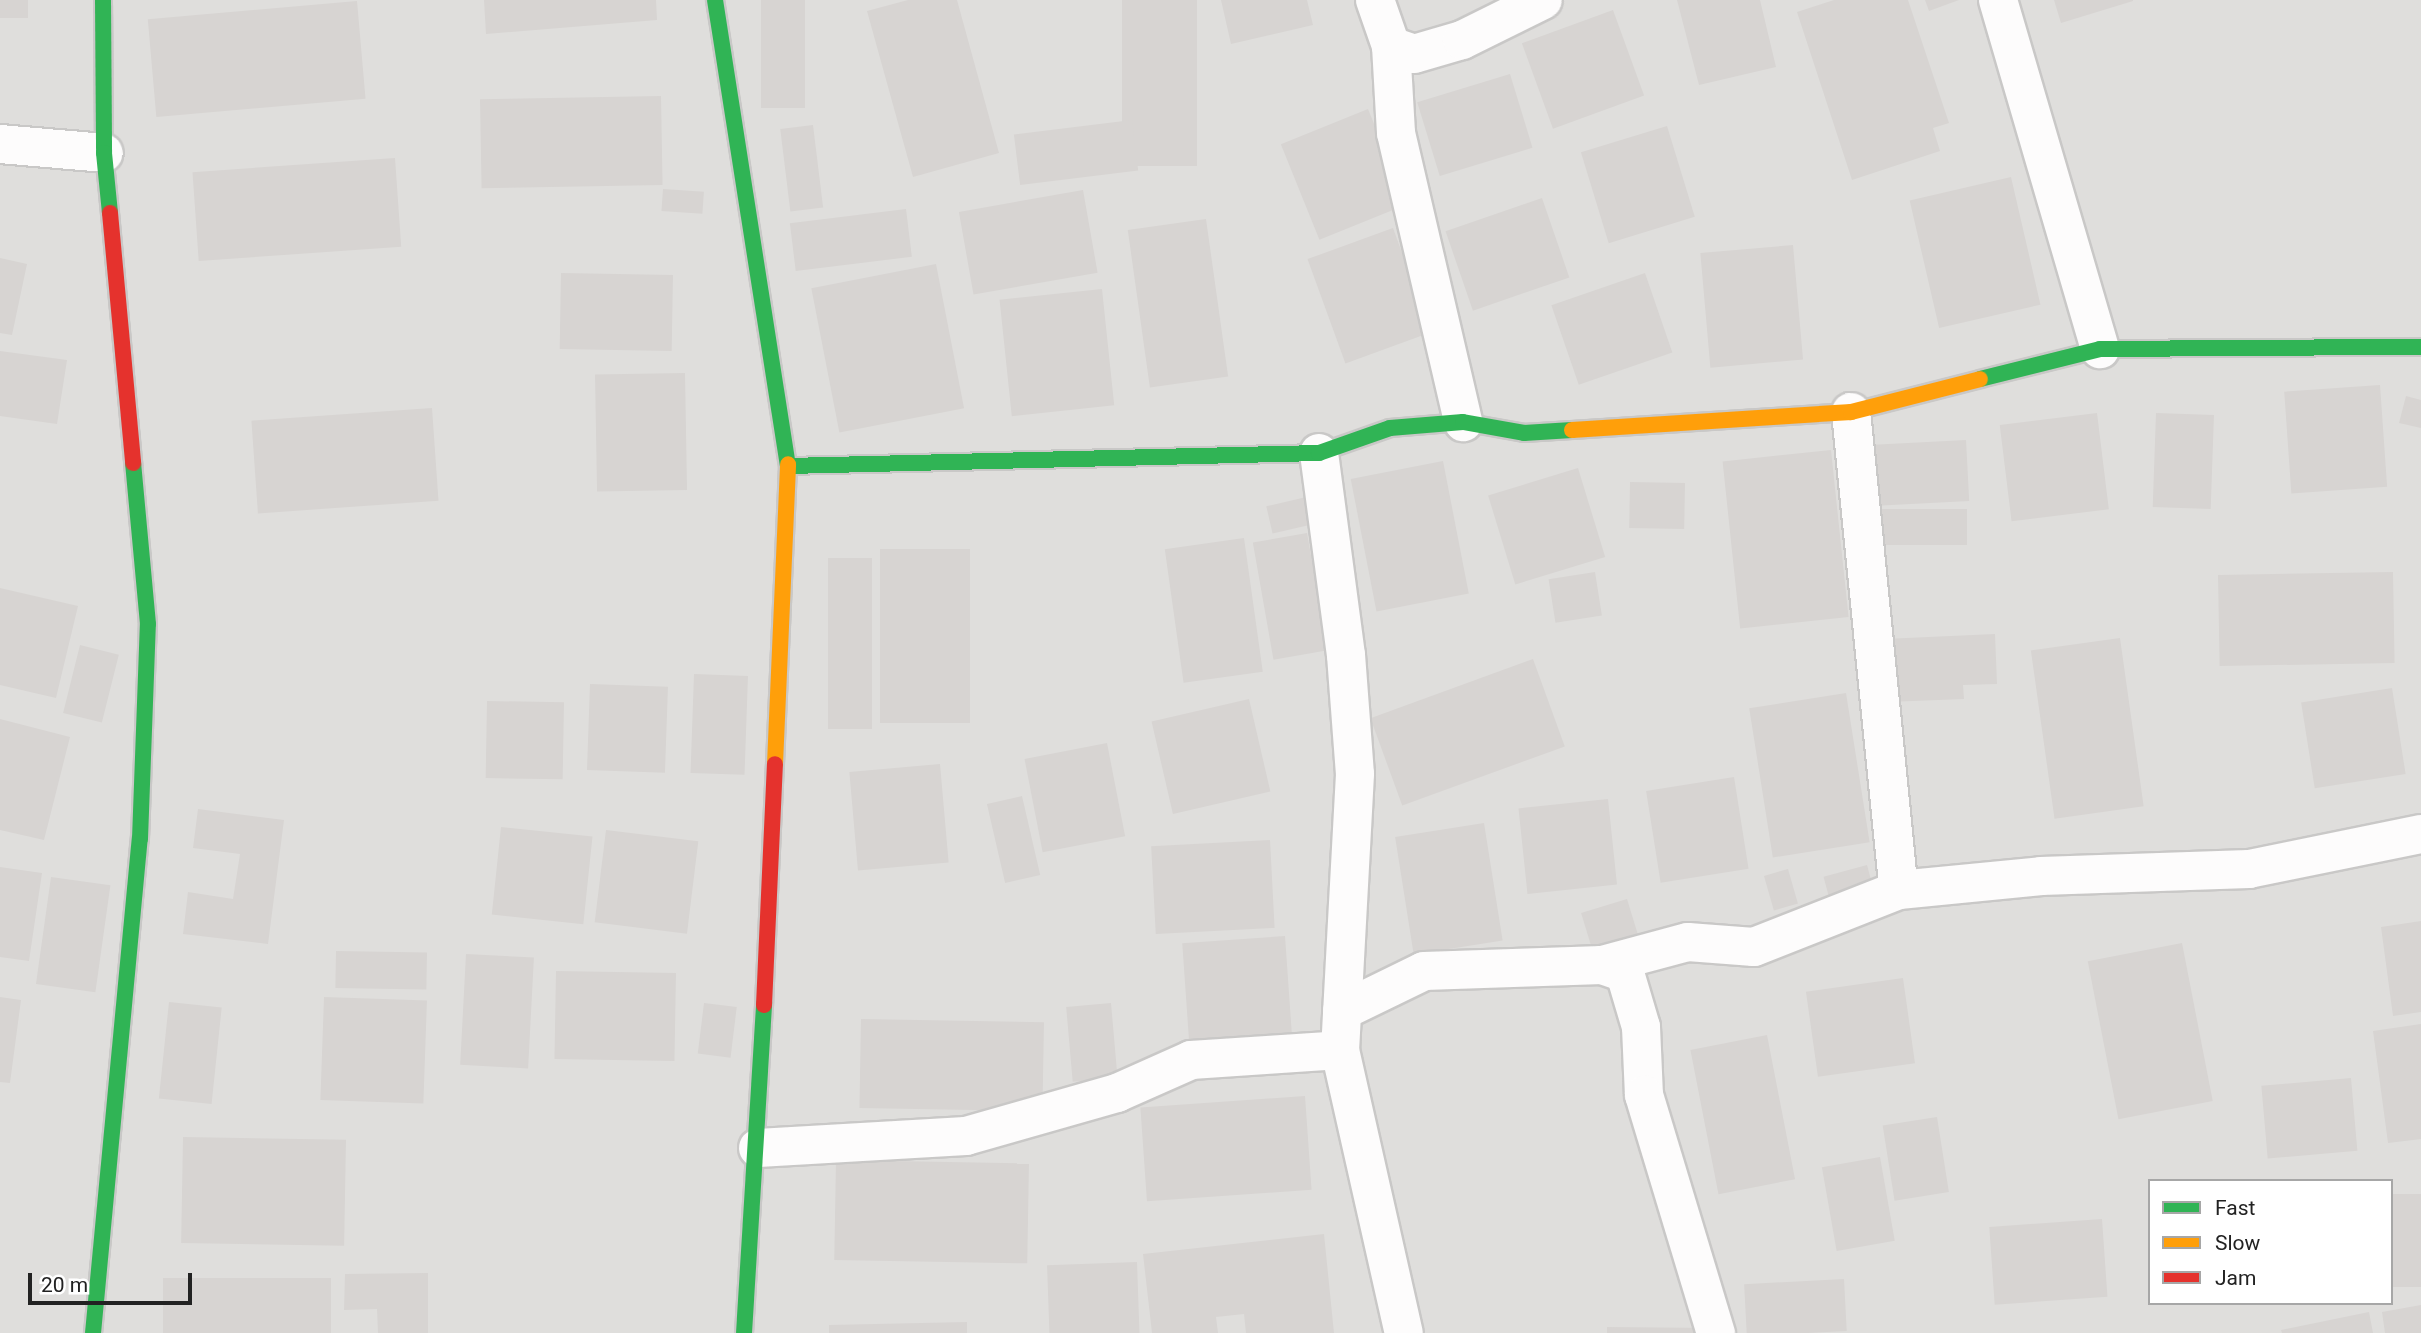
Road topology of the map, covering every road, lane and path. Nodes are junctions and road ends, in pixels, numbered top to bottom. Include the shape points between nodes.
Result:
1 (103, 0) edge
2 (715, 0) edge
3 (1375, 0) edge
4 (1543, 0) edge
5 (1998, 0) edge
6 (1391, 46) junction
7 (0, 144) edge
8 (104, 153) junction
9 (2421, 347) edge
10 (2100, 349) junction
11 (1851, 412) junction
12 (1463, 422) junction
13 (1319, 453) junction
14 (789, 466) junction
15 (2421, 834) edge
16 (1899, 890) junction
17 (1602, 965) junction
18 (1342, 1011) junction
19 (1340, 1050) junction
20 (758, 1148) junction
21 (93, 1333) edge
22 (744, 1333) edge
23 (1404, 1333) edge
24 (1716, 1333) edge

1 - 8 street
2 - 14 street
3 - 6 street
4 - 6 street via 1462,40 1414,54
5 - 10 street
6 - 12 street via 1396,133
7 - 8 street
8 - 21 street via 148,624 139,839
9 - 10 street
10 - 11 street
11 - 12 street via 1524,433
11 - 16 street
12 - 13 street via 1390,428
13 - 14 street
13 - 18 street via 1346,655 1354,774
14 - 20 street
15 - 16 street via 2249,869 2041,876
16 - 17 street via 1754,947 1688,942
17 - 18 street via 1424,971
17 - 24 street via 1625,973 1642,1027 1644,1095
18 - 19 street
19 - 20 street via 1191,1060 1116,1093 966,1136
19 - 23 street
20 - 22 street

